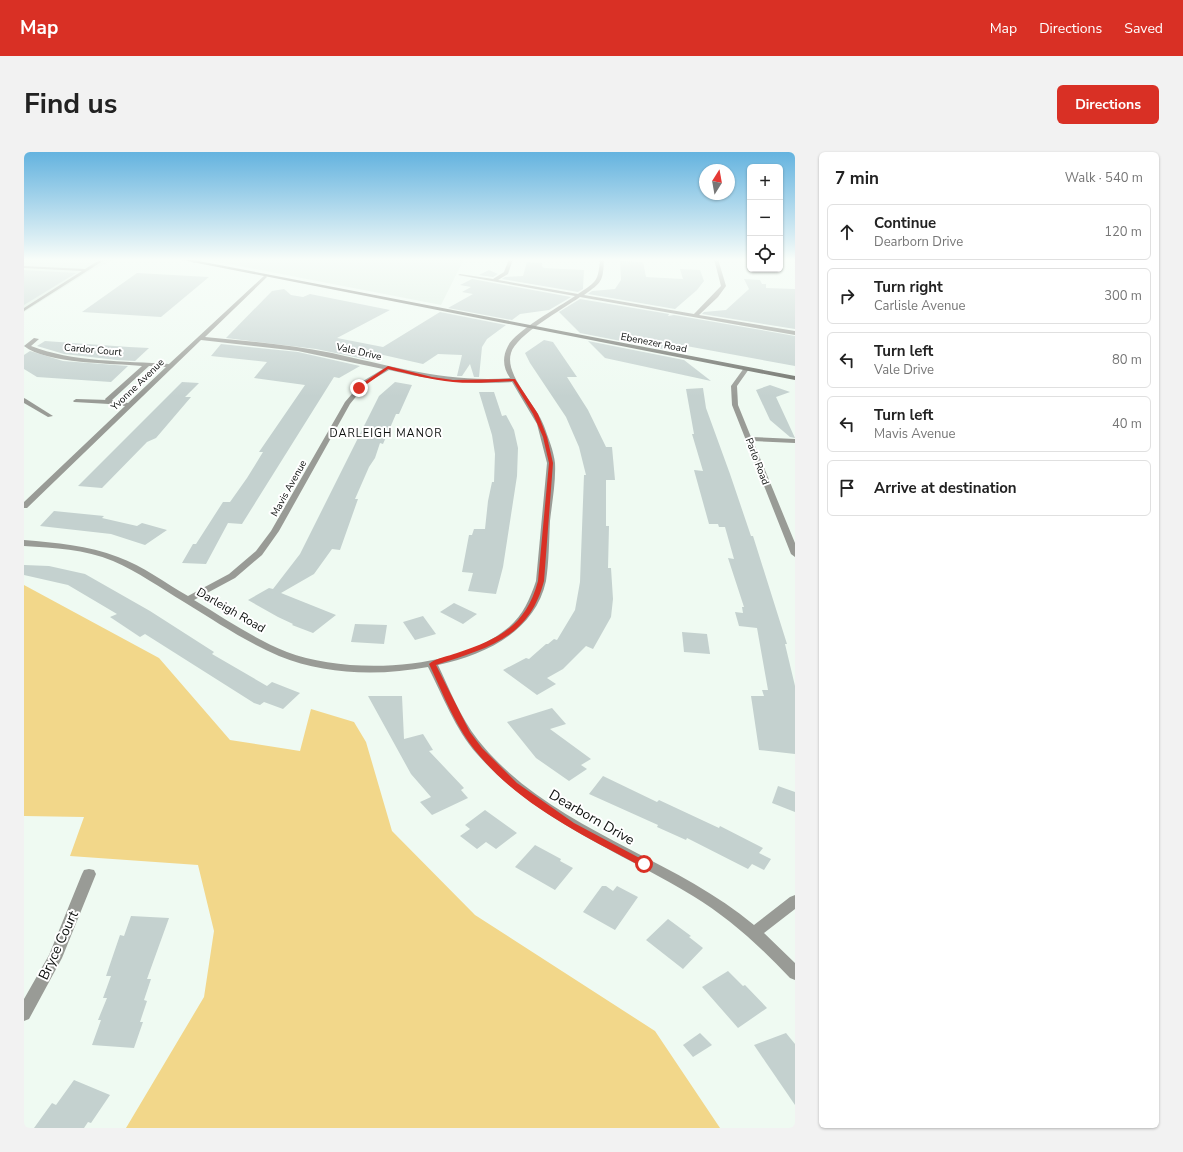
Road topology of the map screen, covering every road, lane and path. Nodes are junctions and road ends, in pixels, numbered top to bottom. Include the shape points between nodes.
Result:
1 (32, 305) edge
2 (235, 305) edge
3 (414, 305) edge
4 (566, 305) edge
5 (629, 305) edge
6 (707, 305) edge
7 (24, 310) edge
8 (695, 316) junction
9 (532, 327) junction
10 (795, 333) edge
11 (199, 338) junction
12 (36, 339) dead end
13 (148, 364) junction
14 (170, 366) junction
15 (388, 368) junction
16 (746, 369) junction
17 (795, 378) edge
18 (514, 380) junction
19 (24, 400) edge
20 (76, 401) dead end
21 (109, 402) junction
22 (130, 405) junction
23 (50, 416) dead end
24 (750, 439) junction
25 (795, 441) edge
26 (24, 506) edge
27 (24, 543) edge
28 (795, 554) edge
29 (188, 600) junction
30 (432, 664) junction
31 (90, 874) dead end
32 (795, 901) edge
33 (755, 932) junction
34 (795, 973) edge
35 (24, 1014) edge

1 - 7 lane
2 - 11 street, Yvonne Avenue
3 - 9 street, Ebenezer Road
4 - 9 street, Darleigh Road
5 - 8 street
6 - 8 street
8 - 10 street
9 - 16 street, Ebenezer Road
9 - 18 street, Darleigh Road via 516,339 507,355 508,368
11 - 14 street, Yvonne Avenue
11 - 15 street, Vale Drive via 285,346
12 - 13 street, Cardor Court via 27,346 66,358
13 - 14 street, Cardor Court
13 - 21 street via 108,399
14 - 22 street, Yvonne Avenue
15 - 18 street, Vale Drive via 453,381
15 - 29 street, Mavis Avenue via 365,382 347,403 276,531 259,553 232,576
16 - 17 street, Ebenezer Road
16 - 24 street, Parlo Road via 734,386 733,396
18 - 30 street, Darleigh Road via 540,424 551,463 541,581 537,597 523,620 491,644
19 - 23 street
20 - 21 lane
21 - 22 street
22 - 26 street, Yvonne Avenue
24 - 25 street
24 - 28 street, Parlo Road
27 - 29 street, Darleigh Road via 104,555 132,567
29 - 30 street, Darleigh Road via 245,634 284,654 303,660 359,669 388,670
30 - 33 street, Dearborn Drive via 467,734 514,785 571,825 682,883
31 - 35 street, Bryce Court via 54,958
32 - 33 street
33 - 34 street, Dearborn Drive

